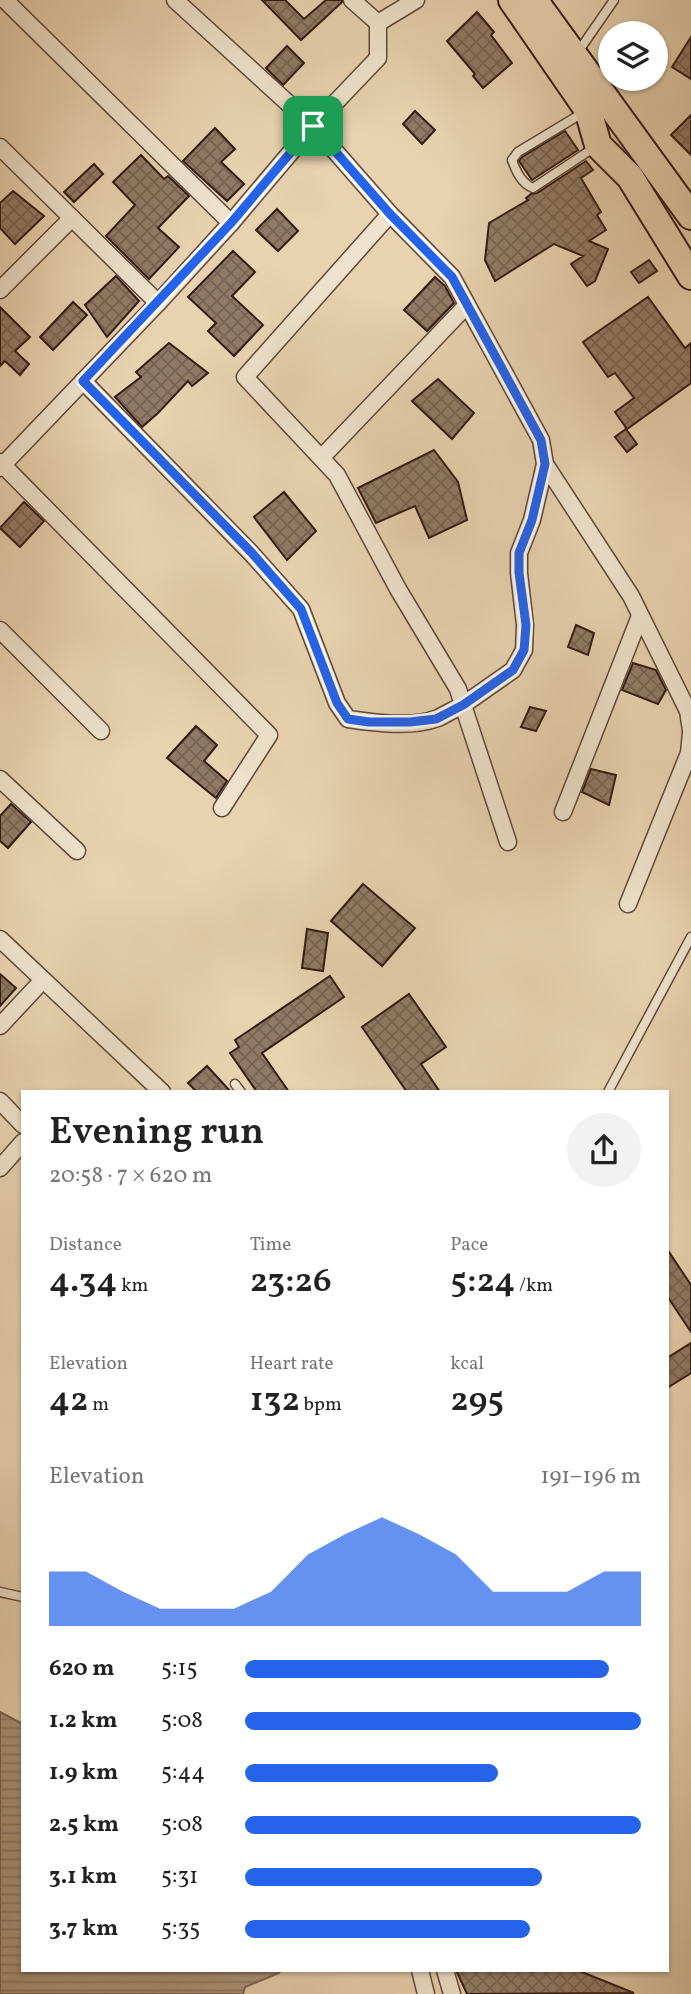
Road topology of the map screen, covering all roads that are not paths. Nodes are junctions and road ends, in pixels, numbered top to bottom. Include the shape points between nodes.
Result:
1 (175, 0) edge
2 (352, 0) edge
3 (416, 0) edge
4 (512, 0) edge
5 (614, 0) edge
6 (13, 3) edge
7 (535, 7) edge
8 (378, 23) junction
9 (575, 58) junction
10 (588, 110) junction
11 (313, 126) junction
12 (598, 145) junction
13 (0, 147) edge
14 (390, 214) junction
15 (691, 216) edge
16 (72, 218) junction
17 (231, 223) junction
18 (691, 276) edge
19 (0, 290) edge
20 (158, 303) junction
21 (467, 305) junction
22 (83, 381) junction
23 (322, 457) junction
24 (545, 464) junction
25 (1, 465) edge
26 (640, 616) junction
27 (0, 630) edge
28 (463, 705) junction
29 (101, 731) dead end
30 (691, 732) edge
31 (0, 779) edge
32 (222, 808) dead end
33 (563, 812) dead end
34 (508, 842) dead end
35 (77, 851) dead end
36 (628, 904) dead end
37 (691, 937) edge
38 (0, 939) edge
39 (43, 980) junction
40 (0, 1026) edge
41 (235, 1084) dead end
42 (160, 1090) edge
43 (240, 1090) edge
44 (609, 1090) edge
45 (0, 1101) edge
46 (21, 1123) edge
47 (21, 1144) edge
48 (0, 1168) edge
49 (0, 1592) edge
50 (21, 1597) edge
51 (420, 1972) edge
52 (446, 1972) edge
53 (426, 1994) edge
54 (452, 1994) edge

1 - 11 street
2 - 8 street
3 - 8 street
4 - 7 highway
5 - 9 lane
6 - 17 street
7 - 9 highway
7 - 10 highway
8 - 11 street via 378,58
9 - 15 highway
10 - 12 highway
10 - 12 lane via 512,160 516,172 533,188
11 - 14 street
11 - 17 street
12 - 18 highway via 630,177
13 - 16 street
14 - 21 street via 452,277
14 - 23 street via 245,377
16 - 19 street
16 - 20 street
17 - 20 street
20 - 22 street
21 - 23 street
21 - 24 street via 541,440
22 - 25 street
22 - 28 street via 301,609 337,703 348,719 436,719
23 - 28 street via 337,475
24 - 26 street
24 - 28 street via 519,553 524,650 513,670
25 - 32 street via 269,735
26 - 30 street via 688,711
26 - 33 street
27 - 29 street
28 - 34 street
30 - 36 street via 689,753
31 - 35 street
37 - 44 lane
38 - 39 street
39 - 40 street
39 - 42 street
41 - 43 lane
45 - 46 street
47 - 48 street
49 - 50 lane
51 - 53 street
52 - 54 street

